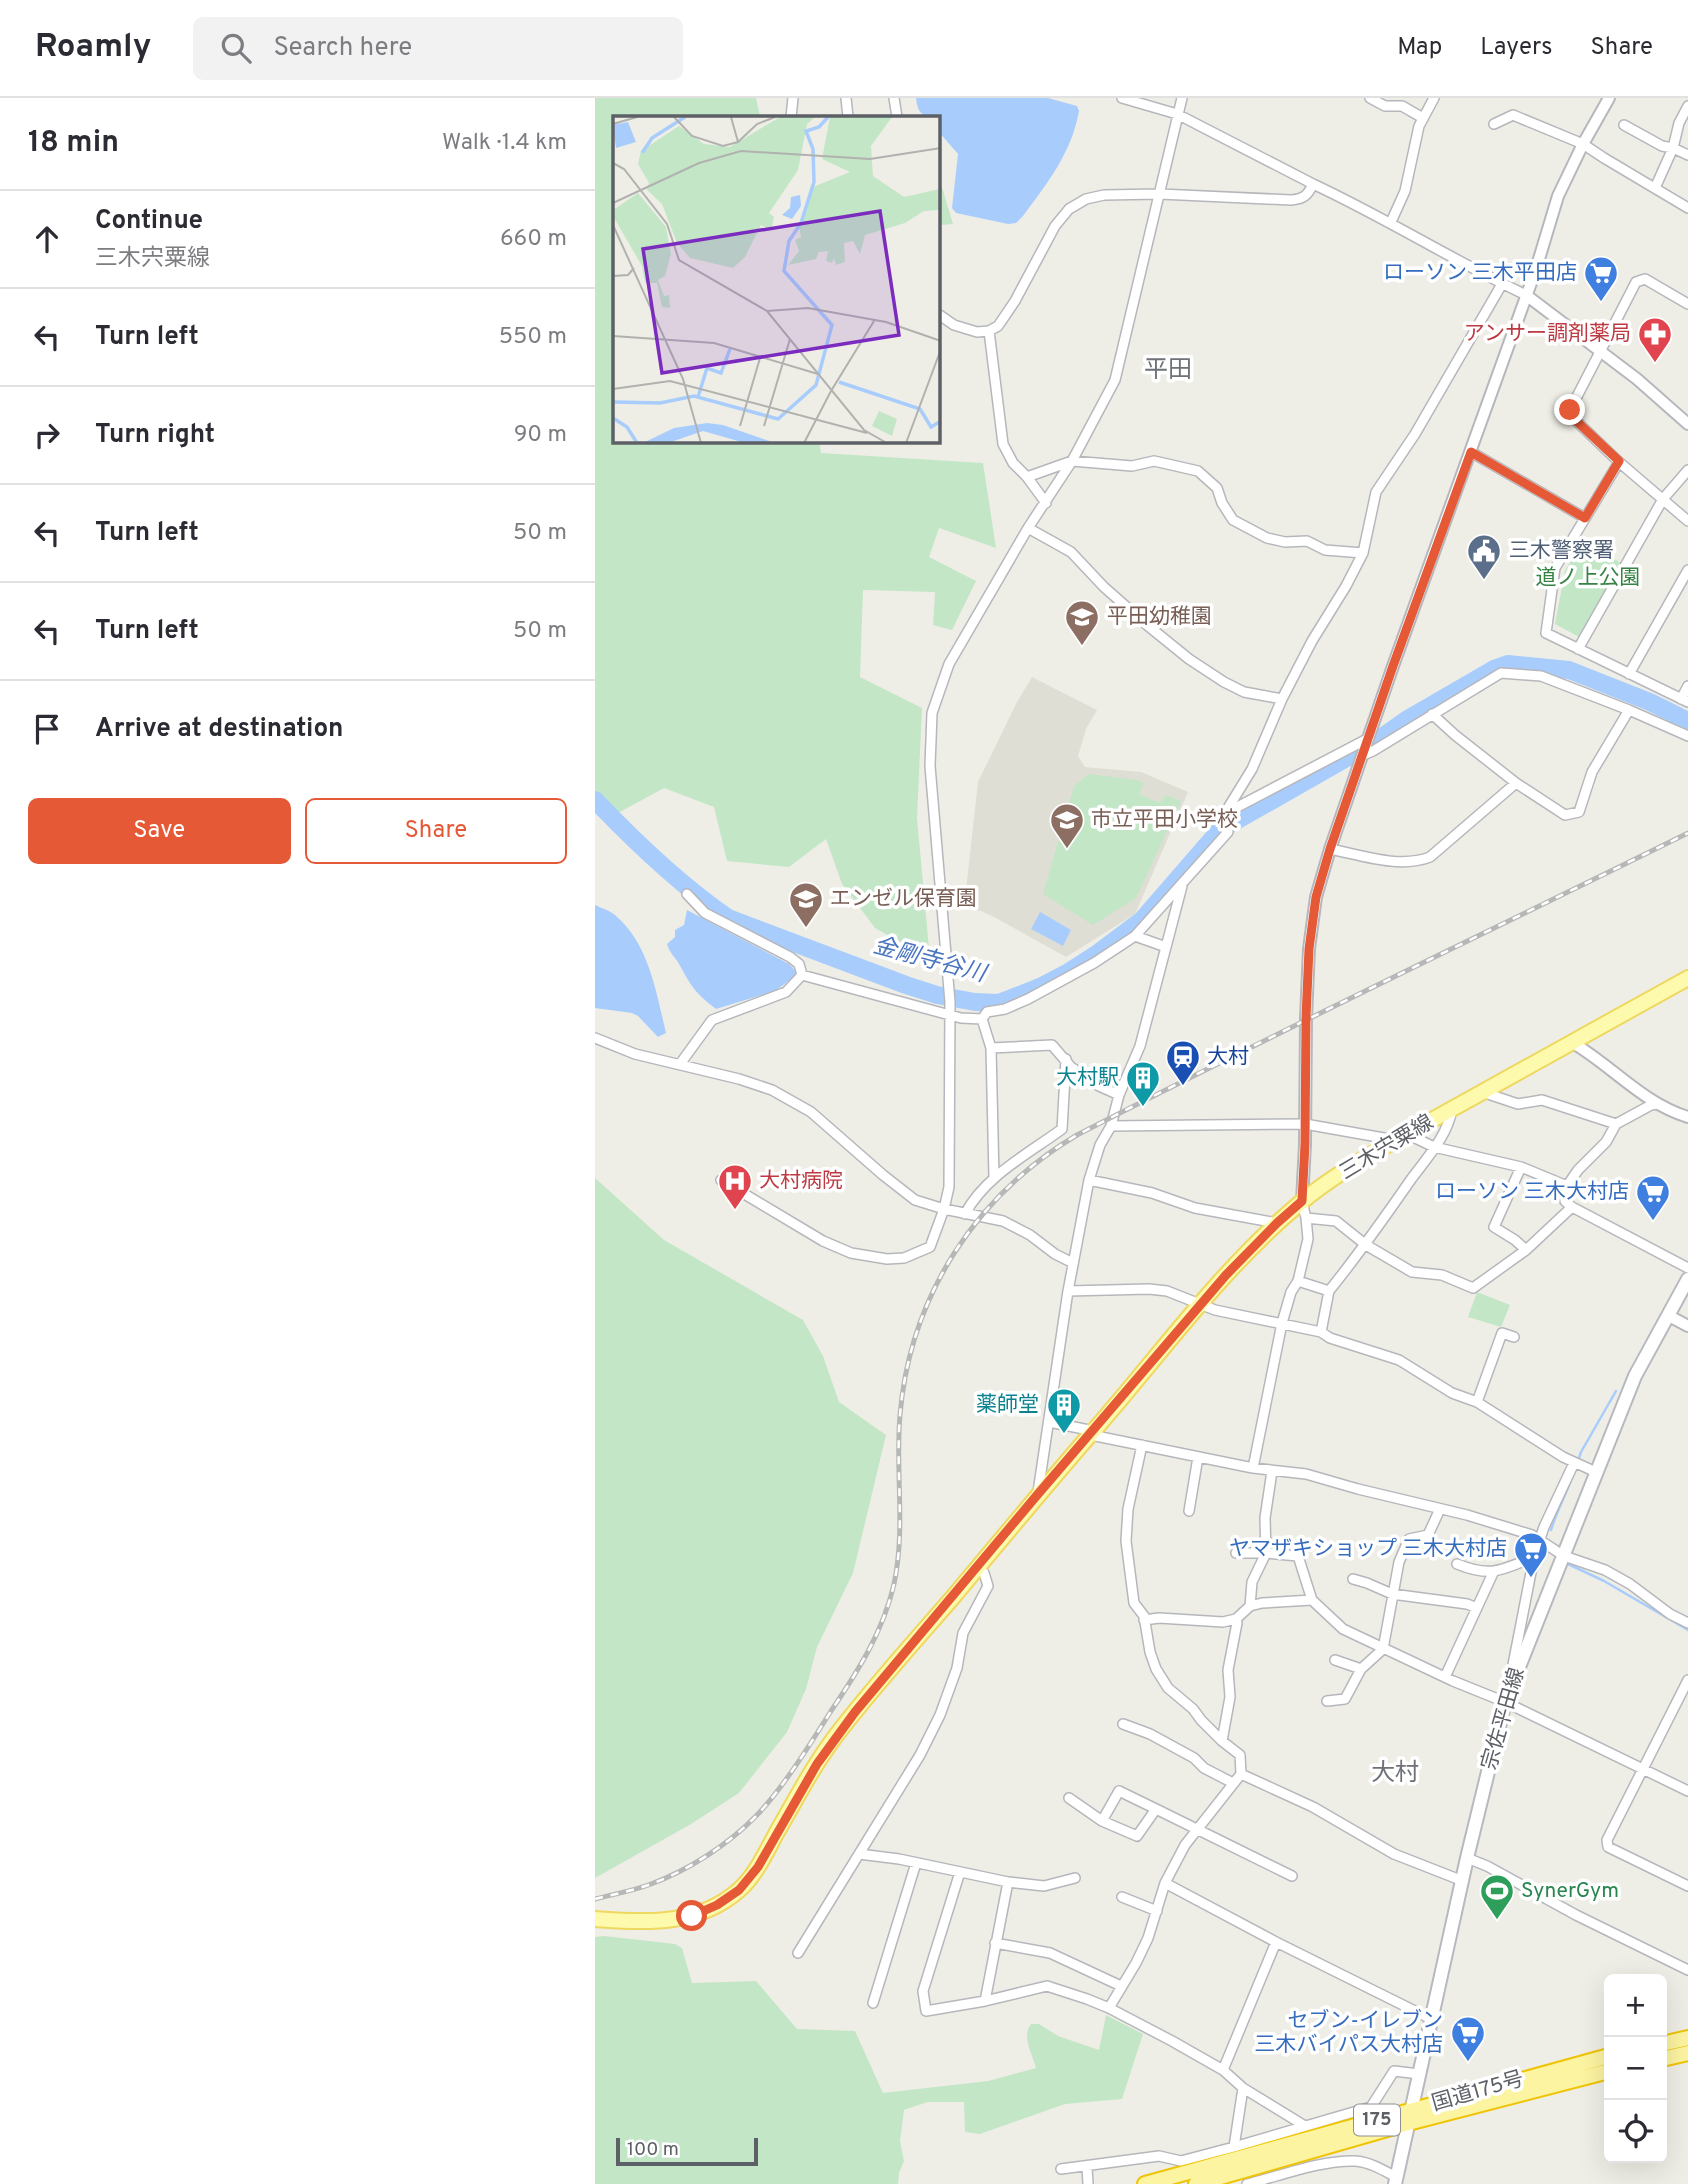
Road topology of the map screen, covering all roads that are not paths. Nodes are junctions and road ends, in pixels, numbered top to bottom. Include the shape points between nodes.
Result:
1 (793, 98) edge
2 (846, 98) edge
3 (894, 98) edge
4 (1122, 98) edge
5 (1182, 98) edge
6 (1370, 98) edge
7 (1434, 98) edge
8 (1609, 98) edge
9 (1688, 106) edge
10 (1177, 114) junction
11 (791, 116) edge
12 (848, 116) edge
13 (897, 116) edge
14 (1423, 118) junction
15 (1494, 124) dead end
16 (1623, 125) dead end
17 (1583, 144) junction
18 (1673, 148) junction
19 (1688, 155) edge
20 (1313, 184) junction
21 (1655, 188) junction
22 (1160, 194) junction
23 (1688, 208) edge
24 (1391, 222) junction
25 (1502, 284) junction
26 (1527, 295) junction
27 (1688, 304) edge
28 (940, 315) edge
29 (989, 331) junction
30 (1600, 349) junction
31 (1688, 424) edge
32 (1471, 452) junction
33 (1072, 461) junction
34 (1619, 461) junction
35 (1688, 470) edge
36 (1027, 477) junction
37 (1663, 499) junction
38 (1046, 503) junction
39 (1585, 518) junction
40 (1688, 521) edge
41 (1028, 528) junction
42 (1363, 553) junction
43 (1688, 570) edge
44 (1578, 649) junction
45 (1629, 674) junction
46 (1688, 686) edge
47 (1282, 699) junction
48 (1684, 700) edge
49 (1629, 710) junction
50 (1432, 714) junction
51 (1688, 736) edge
52 (1369, 738) junction
53 (1363, 755) junction
54 (1516, 783) junction
55 (1224, 814) junction
56 (1330, 849) junction
57 (1183, 884) junction
58 (687, 894) dead end
59 (1135, 936) junction
60 (1166, 947) junction
61 (802, 975) junction
62 (1688, 978) edge
63 (950, 1014) junction
64 (982, 1019) junction
65 (595, 1038) edge
66 (1573, 1043) junction
67 (991, 1048) junction
68 (1066, 1059) junction
69 (680, 1064) junction
70 (1482, 1093) junction
71 (1119, 1095) junction
72 (1657, 1104) junction
73 (1452, 1109) junction
74 (1688, 1117) edge
75 (1305, 1124) junction
76 (1616, 1124) junction
77 (1111, 1126) junction
78 (1402, 1137) junction
79 (1434, 1147) junction
80 (1521, 1167) junction
81 (995, 1178) junction
82 (722, 1180) dead end
83 (1089, 1180) junction
84 (1567, 1186) junction
85 (1302, 1201) junction
86 (1572, 1207) junction
87 (944, 1209) junction
88 (965, 1213) junction
89 (1306, 1218) junction
90 (1277, 1223) junction
91 (1366, 1245) junction
92 (1525, 1251) junction
93 (1073, 1263) junction
94 (1688, 1268) edge
95 (1688, 1279) edge
96 (1298, 1282) junction
97 (1068, 1291) junction
98 (1329, 1292) junction
99 (1201, 1305) junction
100 (1669, 1316) junction
101 (1282, 1323) junction
102 (1688, 1326) edge
103 (1321, 1332) junction
104 (1514, 1337) dead end
105 (1477, 1402) junction
106 (1049, 1422) junction
107 (1092, 1433) junction
108 (1142, 1445) junction
109 (1198, 1457) junction
110 (1574, 1463) junction
111 (1253, 1468) junction
112 (1272, 1471) junction
113 (1596, 1472) junction
114 (1038, 1494) junction
115 (1440, 1509) junction
116 (1189, 1511) dead end
117 (1539, 1539) junction
118 (1236, 1553) dead end
119 (1266, 1553) junction
120 (1564, 1556) junction
121 (1534, 1558) junction
122 (1457, 1564) dead end
123 (978, 1567) junction
124 (1493, 1573) junction
125 (1353, 1579) dead end
126 (1392, 1594) junction
127 (1312, 1600) junction
128 (1250, 1606) junction
129 (1477, 1608) junction
130 (1236, 1619) junction
131 (1144, 1620) junction
132 (1688, 1623) edge
133 (1383, 1649) junction
134 (1335, 1660) dead end
135 (1360, 1669) junction
136 (1445, 1677) junction
137 (1688, 1680) edge
138 (1327, 1701) dead end
139 (1505, 1702) junction
140 (1123, 1724) dead end
141 (1222, 1741) junction
142 (1643, 1769) junction
143 (1241, 1774) junction
144 (1234, 1783) junction
145 (1688, 1791) edge
146 (1069, 1798) dead end
147 (1156, 1809) junction
148 (1102, 1821) junction
149 (1199, 1828) junction
150 (859, 1854) junction
151 (1467, 1858) junction
152 (915, 1863) junction
153 (960, 1872) junction
154 (1292, 1875) dead end
155 (1075, 1878) dead end
156 (1463, 1881) junction
157 (1008, 1882) junction
158 (1165, 1883) junction
159 (1688, 1886) edge
160 (1122, 1897) dead end
161 (1157, 1911) junction
162 (595, 1919) edge
163 (1276, 1942) junction
164 (995, 1943) junction
165 (798, 1953) dead end
166 (1688, 1970) edge
167 (1121, 1986) junction
168 (985, 2001) junction
169 (873, 2003) dead end
170 (1109, 2008) junction
171 (1431, 2019) junction
172 (1688, 2038) edge
173 (1667, 2043) edge
174 (1688, 2053) edge
175 (1604, 2058) edge
176 (1667, 2058) edge
177 (1223, 2070) junction
178 (1604, 2072) edge
179 (1419, 2074) junction
180 (1243, 2088) junction
181 (1410, 2117) junction
182 (1305, 2126) junction
183 (1234, 2147) junction
184 (1087, 2166) junction
185 (1061, 2169) dead end
186 (1395, 2180) edge
187 (1088, 2184) edge
188 (1145, 2184) edge
189 (1196, 2184) edge
190 (1247, 2184) edge

1 - 11 street
2 - 12 street
3 - 13 street
4 - 10 street
5 - 10 street
6 - 14 street via 1385,106 1402,106
7 - 14 street
8 - 17 street
9 - 18 street
10 - 20 street
10 - 22 street
14 - 24 street via 1405,191
15 - 17 street via 1513,115
16 - 18 street
17 - 21 street
17 - 26 street via 1558,196
18 - 19 street
18 - 21 street
20 - 22 street via 1300,200
20 - 24 street
21 - 23 street
22 - 29 street via 1104,195 1069,209 1015,301 998,326
22 - 33 street via 1115,380
24 - 25 street
25 - 26 street
25 - 42 street via 1377,492
26 - 30 street
26 - 32 street
27 - 30 street via 1645,279 1636,282
28 - 29 street via 954,325
29 - 36 street via 1003,444
30 - 31 street
30 - 34 street via 1570,410
32 - 39 street
32 - 52 street
33 - 36 street
33 - 38 street
33 - 42 street via 1132,466 1154,461 1198,471 1217,488 1233,520 1267,538
34 - 37 street
34 - 39 street
35 - 37 street
36 - 38 street
37 - 40 street
37 - 44 street
38 - 41 street
39 - 44 street via 1555,568 1546,633
41 - 47 street via 1071,552 1104,587 1189,659 1244,692
41 - 63 street via 949,664 932,713 930,766
42 - 47 street
43 - 45 street
44 - 45 street
45 - 48 street
46 - 48 street
47 - 55 street via 1252,769
49 - 50 street via 1541,676 1501,673
49 - 51 street
49 - 54 street via 1592,772 1579,812 1565,815
50 - 53 street
50 - 54 street
52 - 53 street
52 - 55 street
53 - 56 street
54 - 56 street via 1430,857 1416,863
55 - 57 street via 1228,832
56 - 75 street via 1316,897 1309,949
57 - 59 street
57 - 60 street
58 - 61 street via 705,913 800,964
59 - 60 street
59 - 64 street via 1056,984 1005,1009 987,1012
60 - 71 street via 1140,1046
61 - 63 street
61 - 69 street via 786,992 712,1020
62 - 66 main road, 三木宍粟線
63 - 64 street
63 - 87 street via 949,1187
64 - 67 street
65 - 69 street via 635,1054
66 - 70 main road, 三木宍粟線
66 - 72 street
67 - 68 street via 1052,1045
67 - 81 street
68 - 71 street via 1071,1067
68 - 81 street via 1062,1129
69 - 87 street via 772,1090 811,1112 915,1200
70 - 73 main road, 三木宍粟線
70 - 76 street via 1518,1104 1542,1100
71 - 77 street
72 - 74 street
72 - 76 street
73 - 78 main road, 三木宍粟線
73 - 79 street via 1450,1122
75 - 77 street
75 - 78 street
75 - 85 street
76 - 84 street
77 - 83 street
78 - 79 street
78 - 85 main road, 三木宍粟線
79 - 80 street
79 - 91 street
80 - 84 street
80 - 92 street via 1494,1227
81 - 88 street
82 - 87 street via 824,1241 851,1253 887,1259 904,1258 930,1247
83 - 90 street via 1152,1193 1195,1208
83 - 93 street
84 - 86 street via 1565,1201
85 - 89 street
85 - 90 main road, 三木宍粟線
86 - 92 street
86 - 94 street
87 - 88 street
88 - 93 street via 1003,1221
89 - 91 street via 1336,1220
89 - 96 street via 1308,1239
90 - 99 main road, 三木宍粟線
91 - 92 street via 1412,1272 1442,1275 1473,1288
91 - 98 street
93 - 97 street
95 - 100 main road, 宗佐平田線
96 - 98 street
96 - 101 street
97 - 99 street via 1149,1289
97 - 106 street
98 - 103 street
99 - 101 street
99 - 107 main road, 三木宍粟線
100 - 102 street
100 - 113 main road, 宗佐平田線 via 1635,1376
101 - 103 street
101 - 111 street
103 - 105 street via 1399,1360 1452,1394
104 - 105 street via 1503,1333
105 - 110 street
106 - 107 street
106 - 114 street
107 - 108 street
107 - 114 main road, 三木宍粟線
108 - 109 street
108 - 131 street via 1126,1541 1132,1595
109 - 111 street
109 - 116 street
110 - 113 street
110 - 117 street
111 - 112 street
112 - 115 street via 1306,1475
112 - 119 street via 1265,1518
113 - 120 main road, 宗佐平田線
114 - 123 main road, 三木宍粟線
115 - 117 street
115 - 126 street via 1427,1535 1409,1539
117 - 120 street
117 - 121 street
118 - 119 street
119 - 127 street via 1298,1556
119 - 128 street via 1252,1581
120 - 132 street via 1605,1570
120 - 139 main road, 宗佐平田線
121 - 124 street
121 - 139 street
122 - 124 street
123 - 150 street via 988,1586 963,1633 957,1668 940,1715
123 - 162 main road, 三木宍粟線 via 835,1737 758,1867 739,1890 692,1916 637,1923
124 - 129 street
125 - 126 street
126 - 129 street
126 - 133 street
127 - 128 street
127 - 133 street via 1343,1629
128 - 130 street
129 - 136 street
130 - 131 street
130 - 141 street
131 - 141 street via 1150,1652 1168,1688
133 - 135 street
133 - 136 street
134 - 135 street
135 - 138 street via 1345,1699
136 - 139 street
137 - 142 street
139 - 142 street
139 - 151 main road, 宗佐平田線
140 - 144 street via 1173,1746
141 - 143 street via 1240,1755
142 - 145 street
142 - 159 street via 1607,1840 1608,1847
143 - 144 street
143 - 156 street via 1313,1807 1394,1854
144 - 149 street
146 - 148 street
147 - 148 street via 1137,1836
147 - 148 street via 1119,1791
147 - 149 street
149 - 154 street
149 - 158 street
150 - 152 street
150 - 165 street
151 - 156 main road, 宗佐平田線
151 - 166 street
152 - 153 street
152 - 169 street
153 - 157 street
153 - 168 street via 923,1991 926,2011
155 - 157 street via 1044,1886
156 - 171 main road, 宗佐平田線
157 - 164 street
158 - 161 street
158 - 163 street
160 - 161 street
161 - 167 street
163 - 171 street
163 - 177 street
164 - 167 street via 1050,1953
164 - 168 street
167 - 170 street
168 - 170 street via 1047,1986
170 - 177 street
171 - 179 main road, 宗佐平田線
172 - 173 highway
174 - 176 highway
175 - 181 highway, 国道175号 / 175
177 - 180 street
178 - 181 highway, 国道175号 / 175
179 - 181 main road, 宗佐平田線
179 - 182 street via 1394,2071 1371,2107
180 - 182 street
180 - 183 street
181 - 186 main road, 宗佐平田線
181 - 188 highway, 国道175号 / 175
181 - 189 highway, 国道175号 / 175
182 - 183 street
183 - 184 street via 1181,2161 1159,2156
184 - 185 street
184 - 187 street
186 - 190 street via 1374,2165 1356,2161

